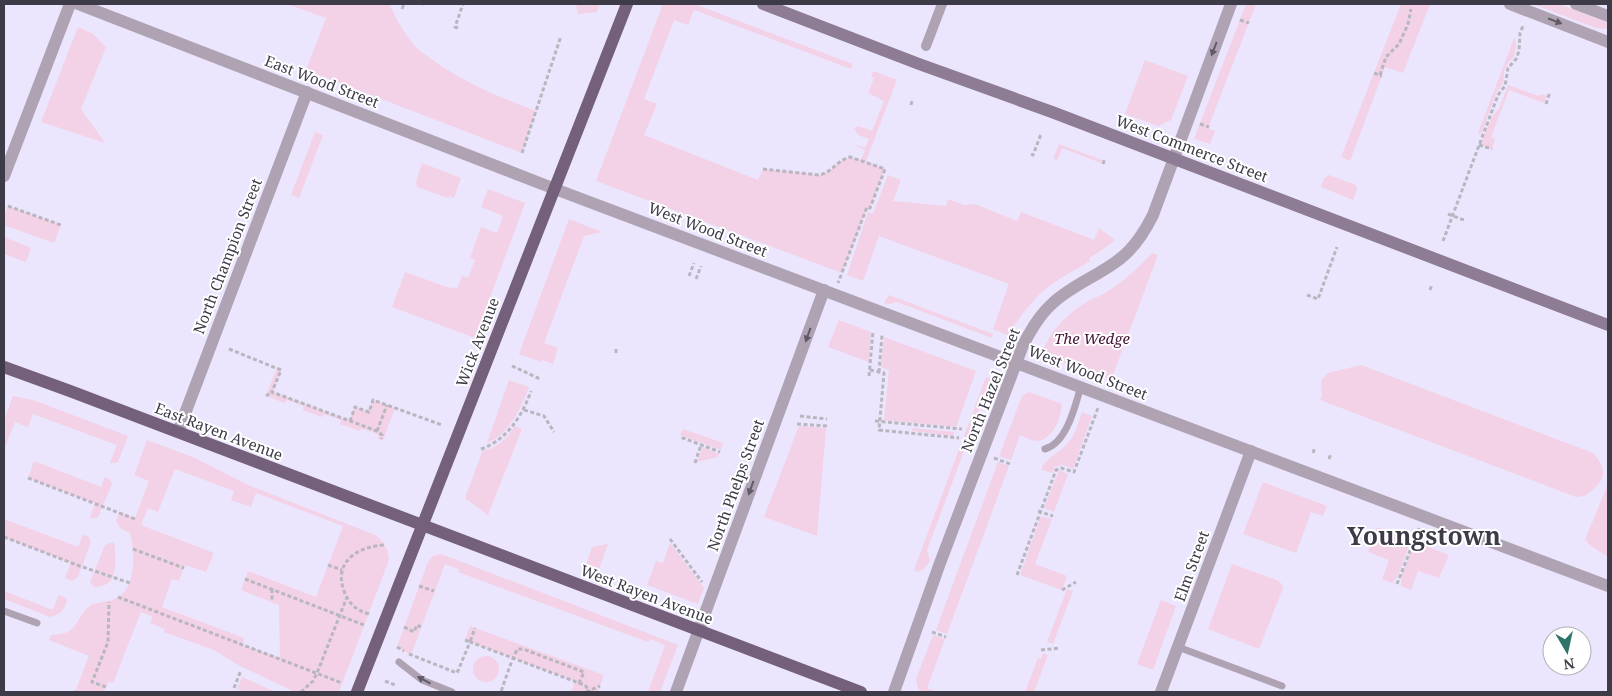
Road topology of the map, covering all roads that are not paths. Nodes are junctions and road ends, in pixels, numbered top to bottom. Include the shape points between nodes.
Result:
1 (70, 4) edge
2 (78, 4) edge
3 (627, 4) edge
4 (763, 4) edge
5 (942, 4) edge
6 (1231, 4) edge
7 (1510, 4) edge
8 (1576, 4) edge
9 (1608, 16) edge
10 (1608, 42) edge
11 (926, 46) dead end
12 (307, 92) junction
13 (1173, 158) junction
14 (4, 176) edge
15 (555, 188) junction
16 (829, 292) junction
17 (1608, 325) edge
18 (1016, 362) junction
19 (4, 367) edge
20 (1081, 386) junction
21 (178, 432) junction
22 (1045, 449) dead end
23 (1251, 451) junction
24 (422, 526) junction
25 (1608, 586) edge
26 (4, 611) edge
27 (37, 623) dead end
28 (698, 631) junction
29 (1178, 647) junction
30 (399, 662) dead end
31 (1282, 686) dead end
32 (357, 692) edge
33 (452, 692) edge
34 (676, 692) edge
35 (861, 692) edge
36 (894, 692) edge
37 (1161, 692) edge

1 - 14 street
2 - 12 street, East Wood Street
3 - 15 main road, Wick Avenue
4 - 13 main road, West Commerce Street
5 - 11 street
6 -> 13 street, North Hazel Street
7 -> 10 street
8 - 9 street
12 - 15 street, East Wood Street
12 - 21 street, North Champion Street
13 - 17 main road, West Commerce Street
13 - 18 street, North Hazel Street via 1153,215 1135,244 1115,263 1052,303 1022,345
15 - 16 street, West Wood Street
15 - 24 main road, Wick Avenue
16 - 18 street, West Wood Street
16 -> 28 street, North Phelps Street
18 - 20 street, West Wood Street
18 - 36 street, North Hazel Street
19 - 21 main road, East Rayen Avenue
20 - 22 lane via 1064,433
20 - 23 street, West Wood Street
21 - 24 main road, East Rayen Avenue
23 - 25 street, West Wood Street
23 - 29 street, Elm Street
24 - 28 main road, West Rayen Avenue
24 - 32 main road, Wick Avenue
26 - 27 lane
28 - 34 street, North Phelps Street
28 - 35 main road, West Rayen Avenue
29 - 31 lane
29 - 37 street, Elm Street
33 -> 30 lane via 422,680

